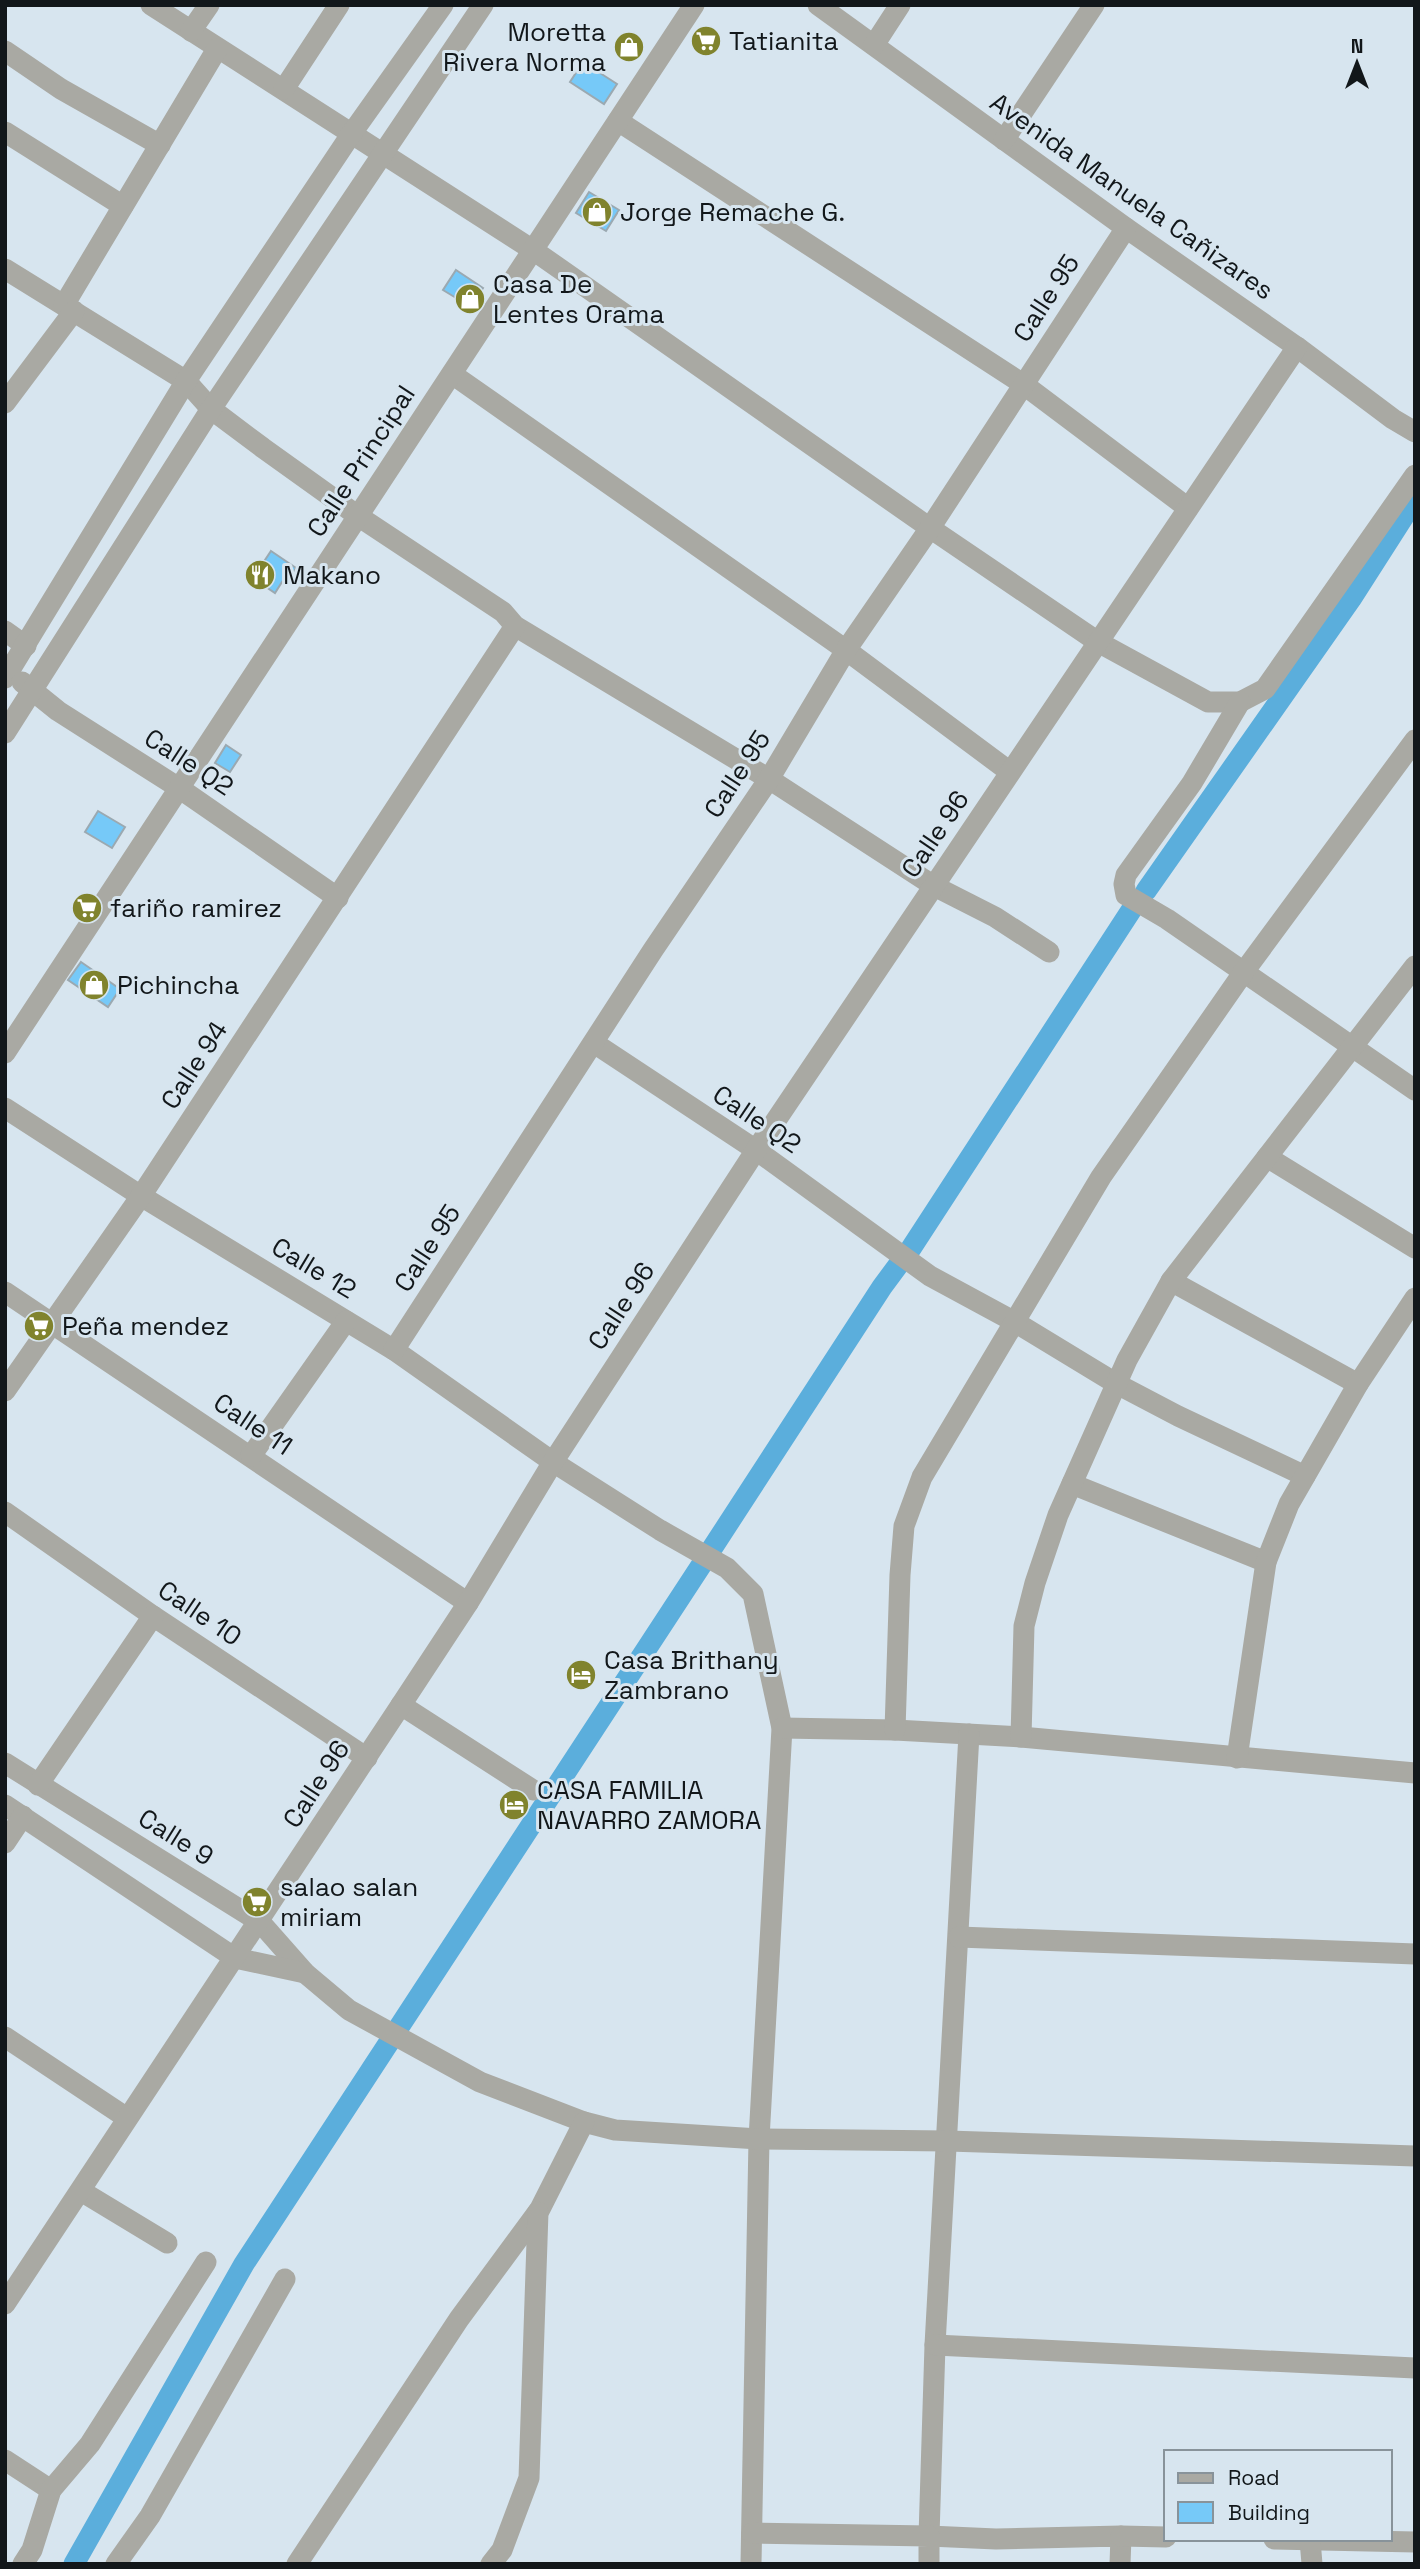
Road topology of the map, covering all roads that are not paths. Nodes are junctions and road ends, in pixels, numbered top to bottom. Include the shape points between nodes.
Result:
1 (151, 5) edge
2 (209, 5) edge
3 (339, 5) edge
4 (443, 5) edge
5 (483, 5) edge
6 (694, 5) edge
7 (818, 5) edge
8 (900, 5) edge
9 (1094, 5) edge
10 (191, 31) junction
11 (874, 45) junction
12 (217, 49) junction
13 (5, 51) edge
14 (284, 89) junction
15 (618, 121) junction
16 (5, 132) edge
17 (352, 133) junction
18 (1004, 140) junction
19 (160, 145) junction
20 (382, 152) junction
21 (123, 206) junction
22 (1126, 228) junction
23 (533, 250) junction
24 (5, 269) edge
25 (69, 308) junction
26 (1297, 347) junction
27 (452, 374) junction
28 (186, 381) junction
29 (1023, 384) junction
30 (9, 392) edge
31 (211, 409) junction
32 (1415, 432) edge
33 (1415, 475) edge
34 (1188, 509) junction
35 (358, 516) junction
36 (930, 528) junction
37 (514, 626) junction
38 (5, 631) edge
39 (1098, 642) junction
40 (26, 646) junction
41 (846, 650) junction
42 (7, 675) edge
43 (32, 690) junction
44 (1240, 702) junction
45 (5, 733) edge
46 (1415, 740) edge
47 (1010, 772) junction
48 (769, 779) junction
49 (179, 788) junction
50 (934, 886) junction
51 (338, 898) junction
52 (1049, 953) dead end
53 (1415, 966) edge
54 (1244, 973) junction
55 (594, 1043) junction
56 (1352, 1048) junction
57 (5, 1053) edge
58 (1415, 1090) edge
59 (5, 1108) edge
60 (755, 1150) junction
61 (1267, 1157) junction
62 (141, 1196) junction
63 (1415, 1248) edge
64 (1171, 1281) junction
65 (5, 1292) edge
66 (1415, 1298) edge
67 (346, 1321) junction
68 (1015, 1322) junction
69 (53, 1323) junction
70 (394, 1350) junction
71 (1117, 1384) junction
72 (1358, 1384) junction
73 (5, 1391) edge
74 (251, 1456) junction
75 (553, 1462) junction
76 (1305, 1476) junction
77 (1072, 1484) junction
78 (5, 1512) edge
79 (1266, 1562) junction
80 (468, 1602) junction
81 (153, 1616) junction
82 (401, 1705) junction
83 (782, 1728) junction
84 (895, 1730) junction
85 (969, 1734) junction
86 (1020, 1737) junction
87 (367, 1758) junction
88 (1237, 1758) junction
89 (5, 1763) edge
90 (1415, 1773) edge
91 (38, 1785) junction
92 (533, 1790) dead end
93 (14, 1811) edge
94 (5, 1843) edge
95 (260, 1922) junction
96 (959, 1937) junction
97 (1415, 1954) edge
98 (235, 1958) junction
99 (305, 1973) junction
100 (5, 2036) edge
101 (127, 2118) junction
102 (584, 2122) junction
103 (759, 2140) junction
104 (948, 2141) junction
105 (1415, 2156) edge
106 (81, 2191) junction
107 (538, 2212) junction
108 (167, 2243) dead end
109 (206, 2262) dead end
110 (14, 2272) edge
111 (285, 2279) dead end
112 (5, 2304) edge
113 (935, 2345) junction
114 (1415, 2368) edge
115 (5, 2460) edge
116 (51, 2490) junction
117 (752, 2533) junction
118 (929, 2536) junction
119 (1121, 2536) junction
120 (1164, 2537) edge
121 (1310, 2541) edge
122 (1362, 2541) edge
123 (1415, 2542) edge
124 (503, 2559) edge
125 (23, 2564) edge
126 (116, 2564) edge
127 (297, 2564) edge
128 (751, 2564) edge
129 (929, 2564) edge
130 (1120, 2564) edge
131 (1312, 2564) edge

1 - 10 street
2 - 10 street
3 - 14 street
4 - 17 street
5 - 20 street
6 - 15 street, Calle Principal
7 - 11 street, Avenida Manuela Cañizares
8 - 11 street
9 - 18 street
10 - 12 street
11 - 18 street, Avenida Manuela Cañizares
12 - 14 street
12 - 19 street
13 - 19 street
14 - 17 street
15 - 23 street, Calle Principal
15 - 29 street
16 - 21 street
17 - 20 street
17 - 28 street
18 - 22 street, Avenida Manuela Cañizares
19 - 21 street
20 - 23 street
20 - 31 street
21 - 25 street
22 - 26 street, Avenida Manuela Cañizares
22 - 29 street, Calle 95
23 - 27 street, Calle Principal
23 - 36 street
24 - 25 street
25 - 28 street
25 - 30 street
26 - 32 street, Avenida Manuela Cañizares
26 - 34 street, Calle 96
27 - 35 street, Calle Principal
27 - 41 street
28 - 31 street
28 - 40 street
29 - 34 street
29 - 36 street, Calle 95
31 - 35 street
31 - 43 street
33 - 44 street via 1265,689
34 - 39 street, Calle 96
35 - 37 street via 503,612
35 - 49 street, Calle Principal
36 - 39 street
36 - 41 street, Calle 95
37 - 48 street
37 - 51 street, Calle 94
38 - 40 street
39 - 44 street via 1208,702
39 - 47 street, Calle 96
40 - 42 street
41 - 47 street
41 - 48 street, Calle 95
42 - 43 street, Calle Q2
43 - 45 street
43 - 49 street, Calle Q2
44 - 54 street via 1124,884 1126,894
46 - 54 street
47 - 50 street, Calle 96
48 - 50 street
48 - 55 street, Calle 95
49 - 51 street, Calle Q2
49 - 57 street, Calle Principal
50 - 52 street via 995,917
50 - 60 street, Calle 96
51 - 62 street, Calle 94
53 - 56 street
54 - 56 street
54 - 68 street via 1101,1177
55 - 60 street, Calle Q2
55 - 70 street, Calle 95
56 - 58 street
56 - 61 street
59 - 62 street, Calle 12
60 - 68 street, Calle Q2 via 930,1276
60 - 75 street, Calle 96
61 - 63 street
61 - 64 street
62 - 67 street, Calle 12
62 - 69 street, Calle 94
64 - 71 street
64 - 72 street
65 - 69 street, Calle 11
66 - 72 street
67 - 70 street, Calle 12
67 - 74 street
68 - 71 street, Calle Q2
68 - 84 street via 922,1477 904,1526
69 - 73 street, Calle 94
69 - 74 street, Calle 11
70 - 75 street, Calle 12
71 - 76 street, Calle Q2
71 - 77 street
72 - 76 street
74 - 80 street, Calle 11
75 - 80 street, Calle 96
75 - 83 street, Calle 12 via 660,1531 727,1567 753,1594
76 - 79 street
77 - 79 street
77 - 86 street via 1024,1626
78 - 81 street, Calle 10
79 - 88 street
80 - 82 street, Calle 96
81 - 87 street, Calle 10
81 - 91 street
82 - 87 street, Calle 96
82 - 92 street
83 - 84 street
83 - 103 street, Calle 12
84 - 85 street
85 - 86 street
85 - 96 street
86 - 88 street
87 - 95 street, Calle 96
88 - 90 street
89 - 91 street, Calle 9
91 - 95 street, Calle 9
93 - 94 street
93 - 98 street, Calle 9
95 - 98 street, Calle 96
95 - 99 street, Calle 9
96 - 97 street
96 - 104 street
98 - 99 street, Calle 9
98 - 101 street, Calle 96
99 - 102 street, Calle 9 via 349,2010 429,2056 480,2082
100 - 101 street
101 - 106 street, Calle 96
102 - 103 street, Calle 9 via 615,2130
102 - 107 street
103 - 104 street, Calle 9
103 - 117 street, Calle 12
104 - 105 street, Calle 9
104 - 113 street
106 - 108 street
106 - 110 street, Calle 96
107 - 124 street via 530,2478
107 - 127 street via 459,2319
109 - 116 street via 90,2444
110 - 112 street, Calle 96
111 - 126 street via 150,2516
113 - 114 street
113 - 118 street
115 - 116 street
116 - 125 street
117 - 118 street
117 - 128 street, Calle 12
118 - 119 street
118 - 129 street
119 - 120 street
119 - 130 street
121 - 131 street
122 - 123 street

